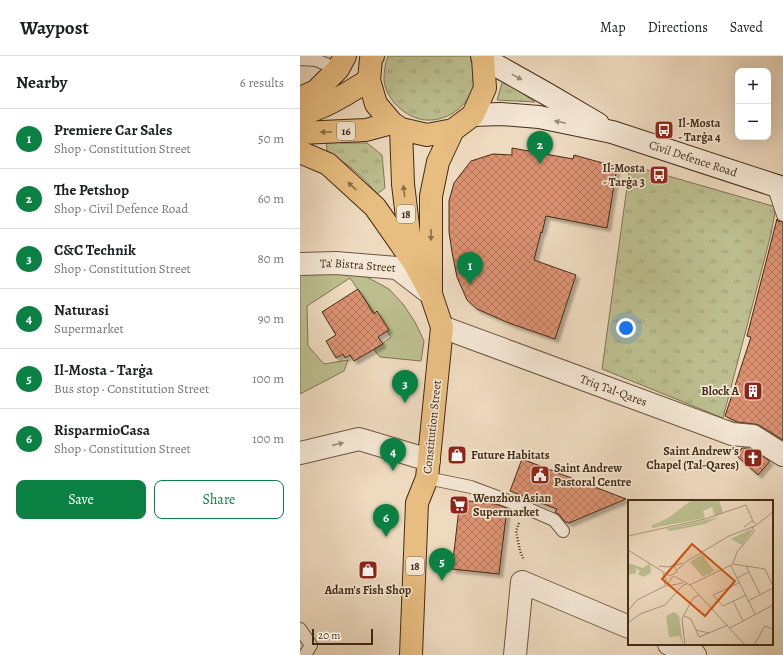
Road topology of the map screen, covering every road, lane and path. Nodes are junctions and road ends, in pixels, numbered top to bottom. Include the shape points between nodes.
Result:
1 (373, 56) edge
2 (483, 57) edge
3 (300, 60) edge
4 (342, 62) edge
5 (369, 80) junction
6 (300, 98) edge
7 (300, 114) edge
8 (473, 115) junction
9 (396, 126) junction
10 (453, 130) junction
11 (612, 132) junction
12 (300, 133) edge
13 (300, 152) edge
14 (778, 186) edge
15 (783, 215) edge
16 (412, 259) junction
17 (300, 264) edge
18 (431, 294) junction
19 (442, 327) junction
20 (300, 453) edge
21 (783, 455) edge
22 (428, 469) junction
23 (524, 507) junction
24 (563, 531) dead end
25 (529, 585) junction
26 (628, 627) edge
27 (300, 629) edge
28 (671, 645) edge
29 (305, 655) edge
30 (411, 655) edge
31 (515, 655) edge
32 (695, 655) edge

1 - 5 main road
2 - 8 main road, 16 via 486,88
2 -> 11 street, Civil Defence Road
3 - 4 lane
4 - 6 main road via 316,91
5 - 7 main road via 344,96
5 - 9 main road via 376,104
8 - 10 main road, 16
11 -> 8 street, Civil Defence Road via 539,117
9 - 10 main road, 16 via 427,136
9 -> 12 main road, 16
16 -> 9 main road, Constitution Street / 18
10 -> 18 main road, Constitution Street / 18 via 438,162 431,196
11 - 14 street, Civil Defence Road
16 -> 13 main road via 374,206 328,164
14 - 15 lane, Civil Defence Road
16 - 18 main road, Constitution Street / 18
17 - 18 street, Ta' Bistra Street via 336,263 397,268
18 - 19 main road, Constitution Street / 18
19 - 21 street, Triq Tal-Qares via 732,434 753,436
19 - 22 main road, Constitution Street / 18
20 -> 22 street via 359,438
22 - 23 lane
22 - 30 main road, Constitution Street / 18 via 417,503
23 - 24 lane via 554,520
23 - 25 path via 516,531
25 - 26 street
25 - 31 street
27 - 29 lane via 311,645
28 - 32 street

